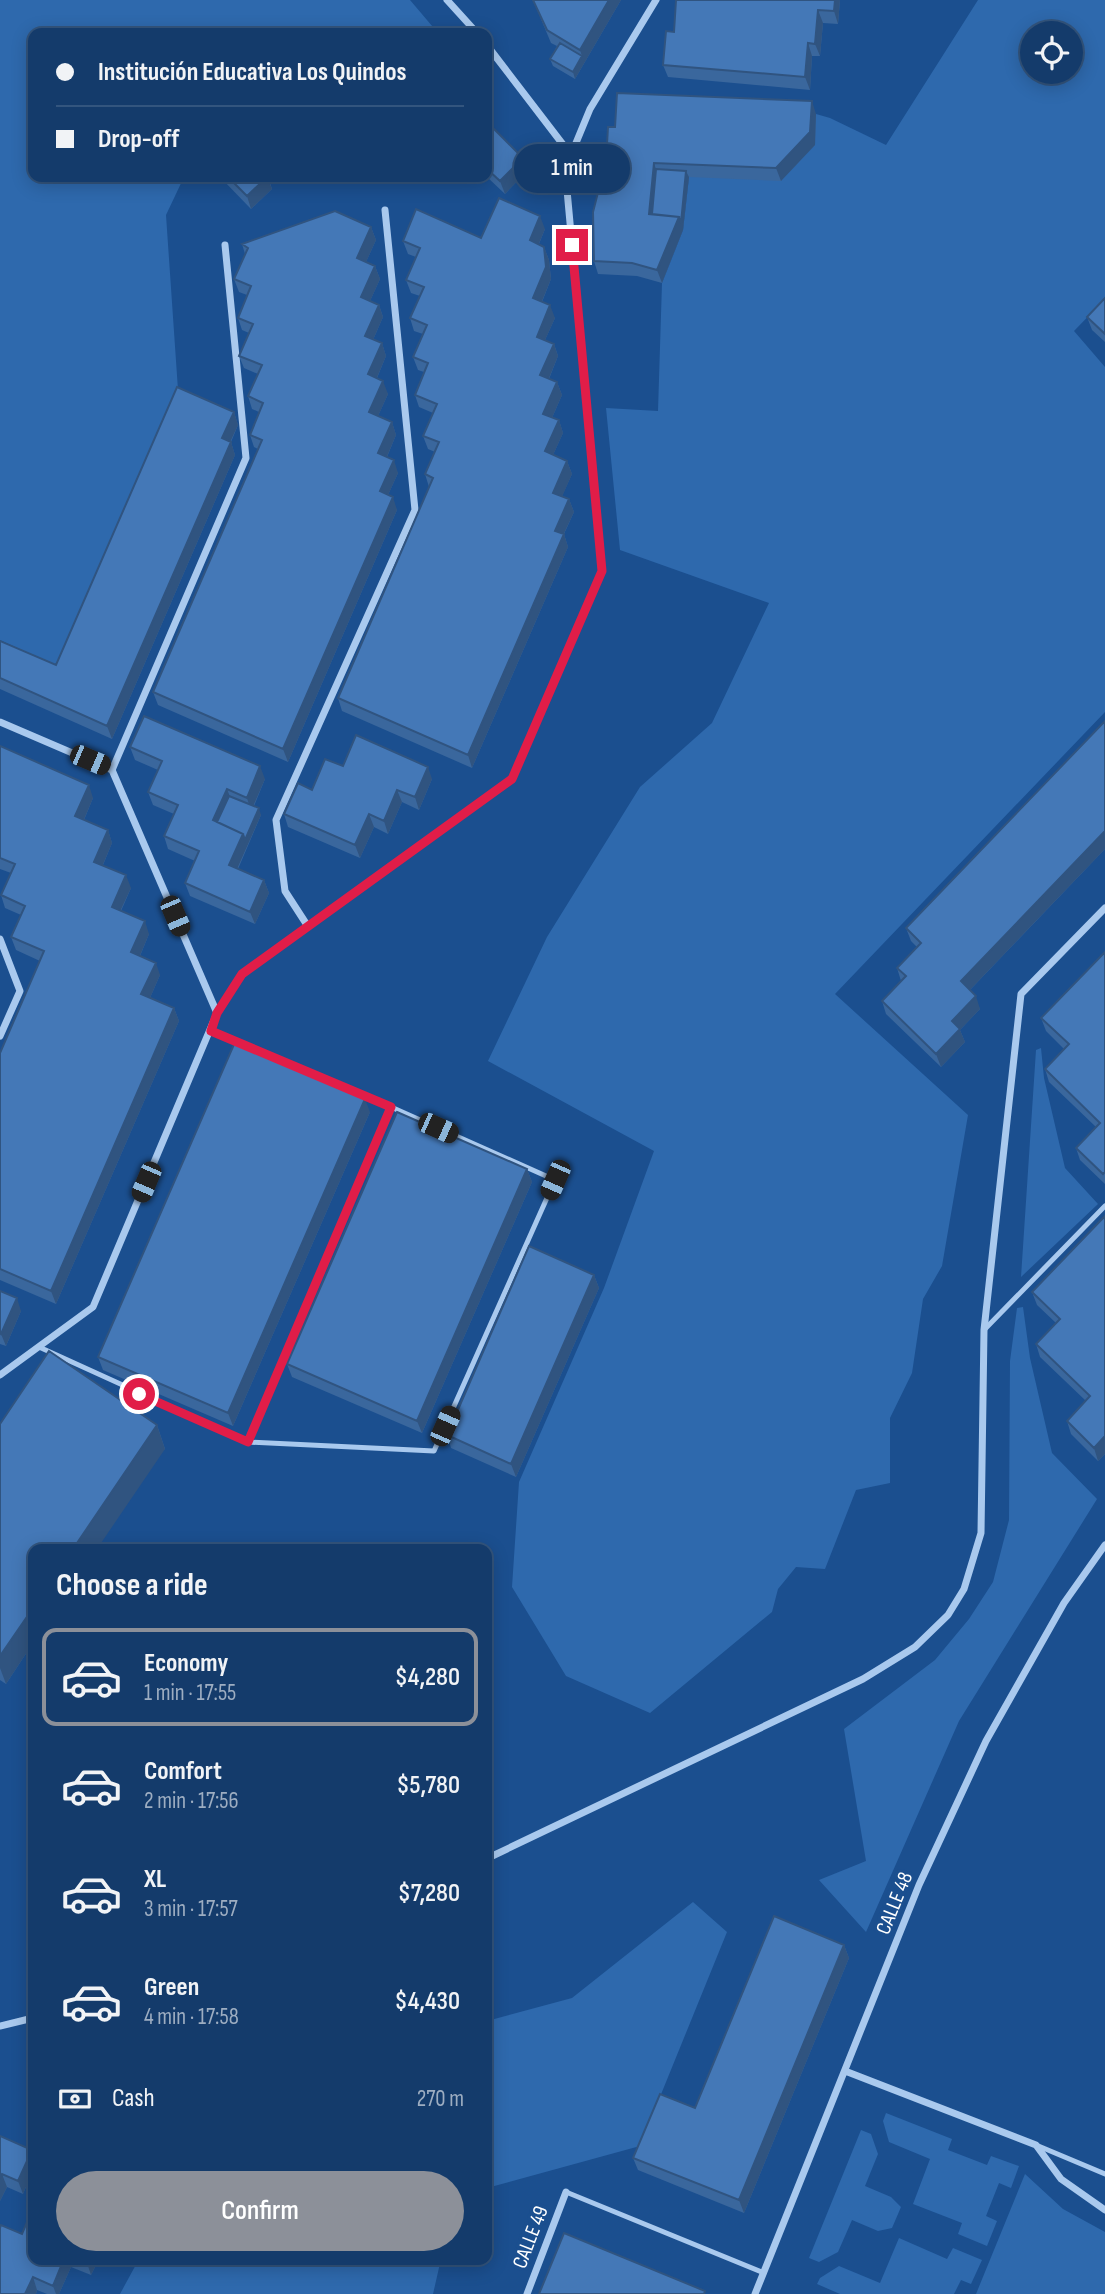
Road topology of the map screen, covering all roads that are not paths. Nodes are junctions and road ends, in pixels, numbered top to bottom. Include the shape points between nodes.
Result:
1 (447, 0) edge
2 (656, 0) edge
3 (472, 28) edge
4 (492, 52) edge
5 (571, 155) junction
6 (385, 210) dead end
7 (225, 245) dead end
8 (0, 722) edge
9 (112, 770) junction
10 (1105, 908) edge
11 (307, 925) junction
12 (0, 939) edge
13 (217, 1013) junction
14 (211, 1031) junction
15 (0, 1036) edge
16 (391, 1107) junction
17 (1105, 1206) edge
18 (984, 1330) junction
19 (39, 1347) junction
20 (0, 1375) edge
21 (248, 1442) junction
22 (1105, 1545) edge
23 (492, 1856) edge
24 (28, 2019) edge
25 (0, 2026) edge
26 (845, 2071) junction
27 (1036, 2145) junction
28 (1105, 2174) edge
29 (566, 2192) joint
30 (1105, 2210) edge
31 (764, 2273) junction
32 (527, 2294) edge
33 (755, 2294) edge

1 - 3 street
2 - 5 street via 590,109
4 - 5 street
5 - 11 street via 567,190 602,571 512,779
6 - 11 street via 415,510 276,820 285,891
7 - 9 street via 246,458
8 - 9 street
9 - 13 street
10 - 18 street via 1021,994
11 - 13 street via 242,974
12 - 15 street via 20,990
13 - 14 street
14 - 16 lane
14 - 19 street via 93,1307
16 - 21 lane
16 - 21 lane via 555,1180 434,1451
17 - 18 lane
18 - 23 street via 981,1533 964,1589 948,1615 915,1647 863,1679
19 - 20 street
19 - 21 lane
22 - 26 street, CALLE 48 via 1064,1603 986,1741 919,1885
24 - 25 street
26 - 27 street
26 - 31 street, CALLE 48
27 - 28 lane
27 - 30 street via 1061,2179
29 - 31 lane
29 - 32 street, CALLE 49
31 - 33 street, CALLE 48

